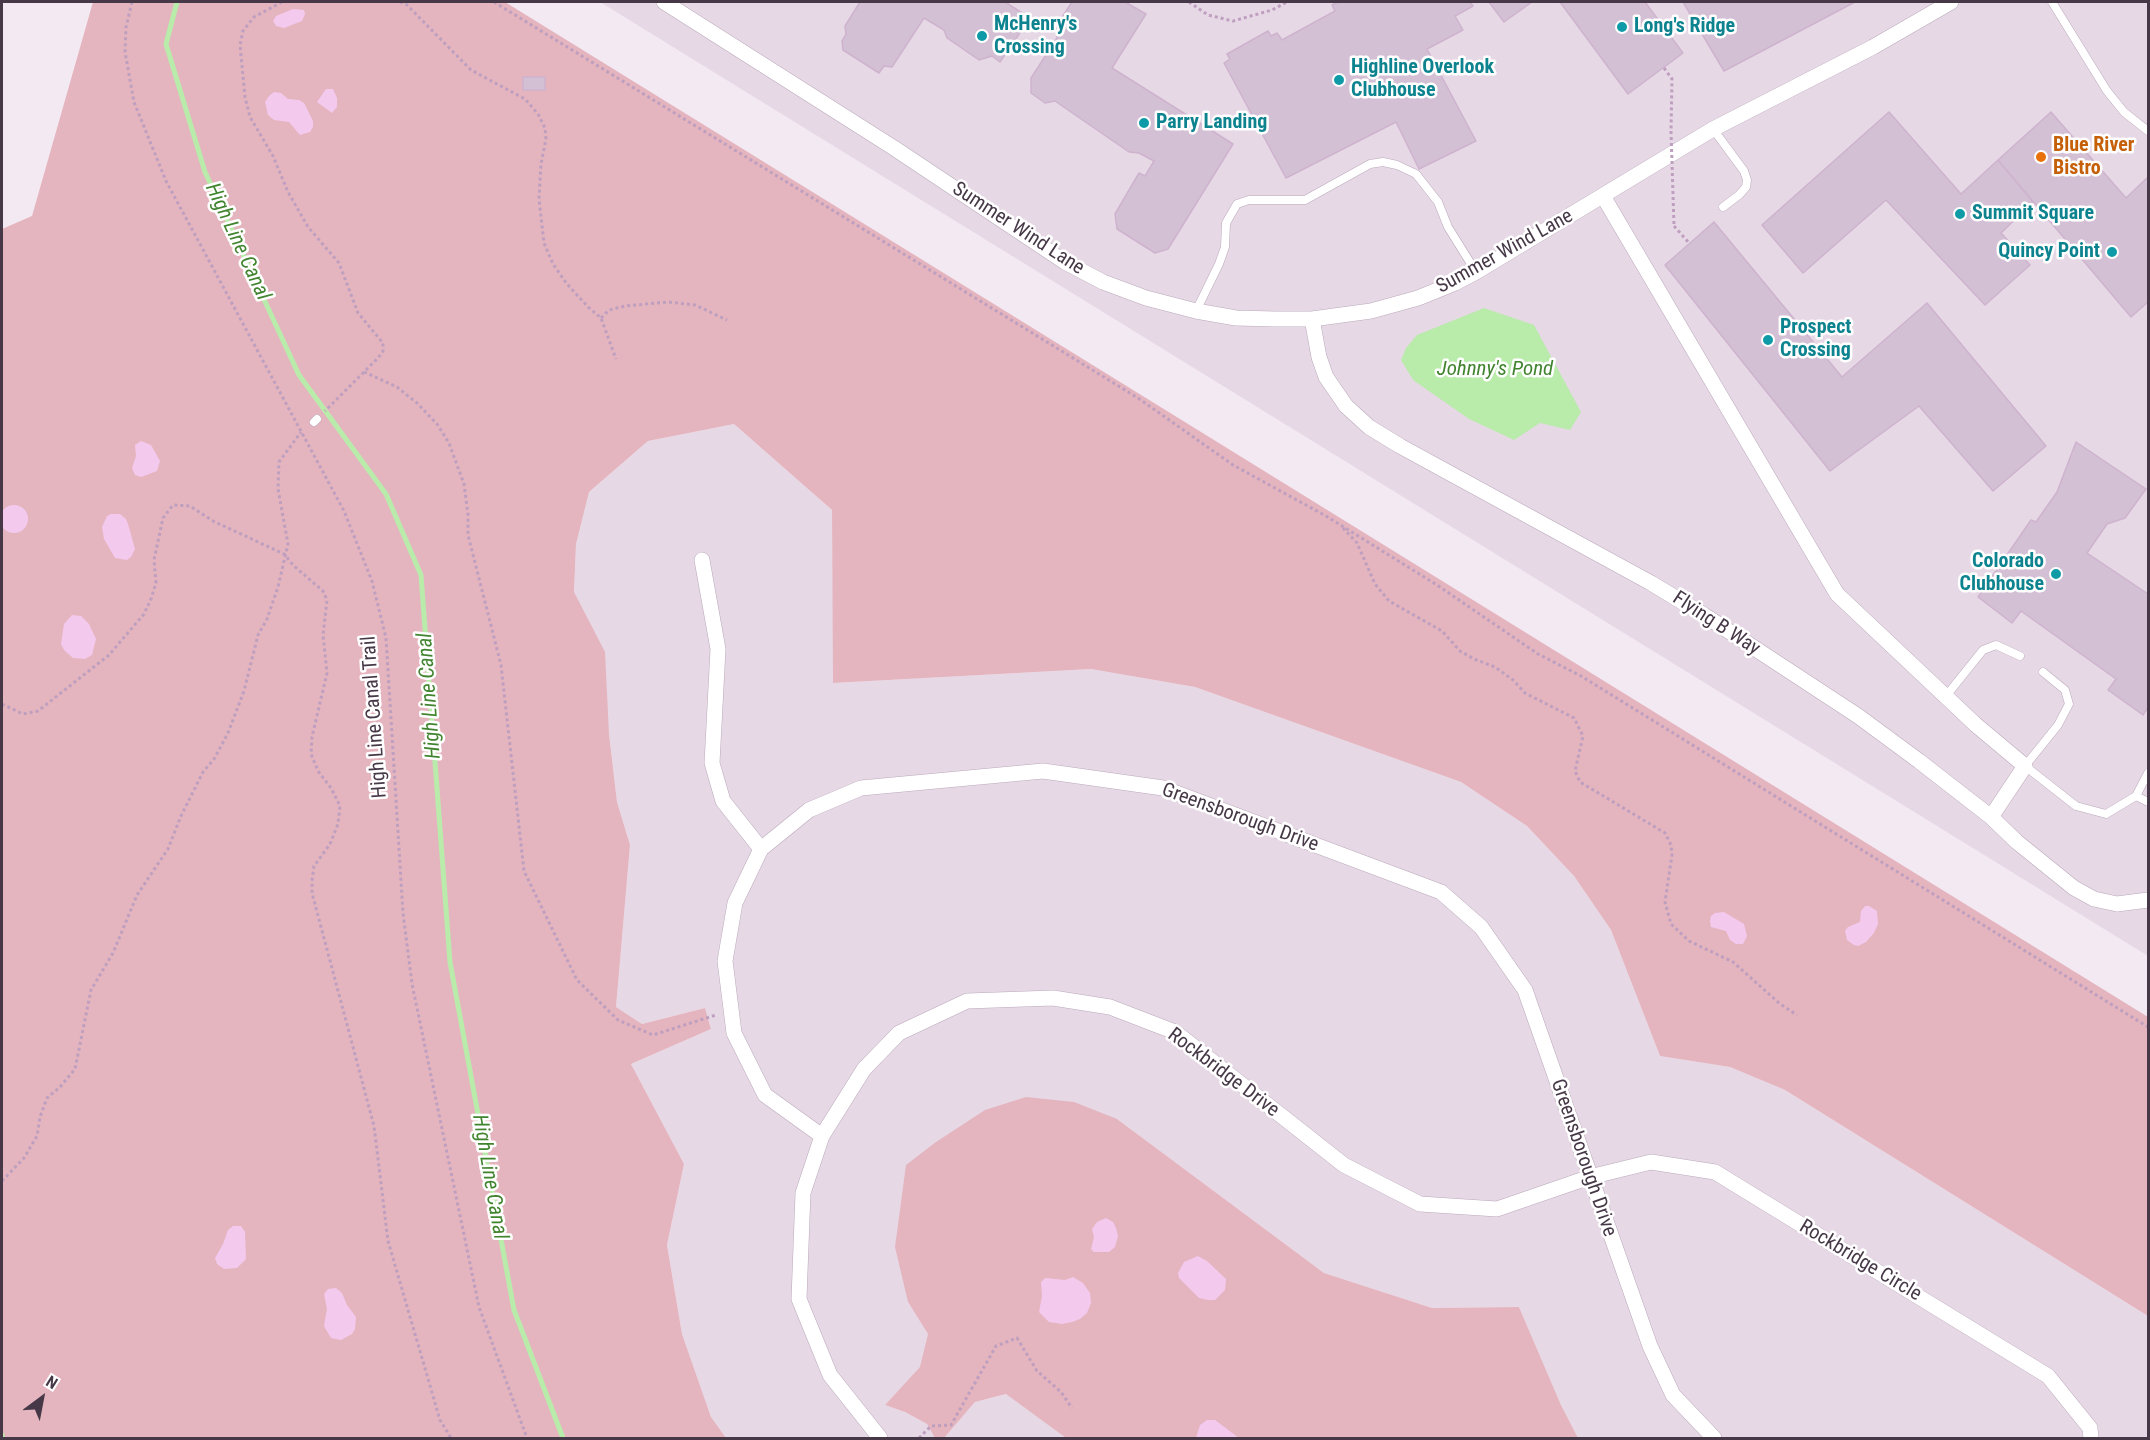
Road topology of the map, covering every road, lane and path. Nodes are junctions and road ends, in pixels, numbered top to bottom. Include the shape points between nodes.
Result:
1 (132, 2) edge
2 (282, 2) edge
3 (399, 2) edge
4 (494, 2) edge
5 (664, 2) edge
6 (1189, 2) edge
7 (1287, 2) edge
8 (1950, 2) edge
9 (2052, 2) edge
10 (1664, 68) dead end
11 (1713, 129) junction
12 (2148, 131) edge
13 (1603, 196) junction
14 (1723, 207) dead end
15 (1690, 244) dead end
16 (1476, 272) junction
17 (1196, 311) junction
18 (601, 318) junction
19 (1312, 319) junction
20 (727, 320) dead end
21 (616, 358) dead end
22 (364, 372) junction
23 (333, 402) dead end
24 (315, 420) dead end
25 (301, 432) junction
26 (1338, 523) junction
27 (284, 554) junction
28 (702, 560) dead end
29 (2020, 656) dead end
30 (2043, 672) dead end
31 (1946, 696) junction
32 (2, 704) edge
33 (2025, 766) junction
34 (2148, 773) edge
35 (2136, 796) junction
36 (2148, 802) edge
37 (1991, 817) junction
38 (761, 849) junction
39 (2148, 900) edge
40 (731, 1011) junction
41 (1797, 1015) dead end
42 (2148, 1027) edge
43 (822, 1136) junction
44 (1590, 1177) junction
45 (2, 1181) edge
46 (1072, 1408) dead end
47 (451, 1438) edge
48 (527, 1438) edge
49 (880, 1438) edge
50 (920, 1438) edge
51 (1714, 1438) edge
52 (2091, 1438) edge

1 - 25 path, High Line Canal Trail via 125,52 134,102 166,181
2 - 22 path via 254,17 243,31 240,45 245,98 250,117 298,211 339,263 358,313 383,343 383,351
3 - 18 path via 406,4 471,70 525,99 538,114 546,139 539,199 544,243 567,284
4 - 26 path via 1138,399 1233,465
5 - 17 street, Summer Wind Lane via 1065,262 1103,282
6 - 7 path via 1208,15 1233,21
8 - 11 street, Summer Wind Lane via 1873,47
9 - 12 lane via 2107,91 2124,112
10 - 15 path, bridge via 1672,79 1674,226
11 - 13 street, Summer Wind Lane
11 - 14 lane via 1747,180 1739,195
13 - 16 street, Summer Wind Lane
13 - 31 street via 1837,594
16 - 17 lane via 1448,227 1438,202 1416,174 1383,162 1370,164 1305,200 1249,200 1237,204 1226,223 1225,247 1219,264
16 - 19 street, Summer Wind Lane via 1418,298 1371,311
17 - 19 street, Summer Wind Lane via 1236,318
18 - 20 path via 609,310 625,306 668,302 695,305
18 - 21 path
19 - 37 street, Flying B Way via 1326,377 1346,406 1370,427 1704,615 1858,716
22 - 23 path
22 - 40 path via 397,387 437,424 449,443 464,484 468,535 501,665 524,871 577,980 618,1020 652,1035
24 - 25 path
25 - 27 path via 279,462 278,489 288,544
25 - 48 path, High Line Canal Trail via 344,511 372,581 387,638 403,913 412,984 479,1307
26 - 41 path via 1357,543 1375,584 1389,601 1442,631 1460,651 1495,667 1525,693 1574,718 1583,736 1575,771 1580,782 1665,833 1671,845 1665,902 1671,924 1689,941 1733,962
26 - 42 path via 1538,654 1581,676
27 - 32 path via 190,506 173,505 163,518 151,599 144,614 109,655 38,711 23,714
27 - 45 path via 278,587 256,641 228,733 203,772 168,849 136,895 113,953 91,990 75,1069 47,1098 37,1136 24,1158
27 - 47 path via 323,591 327,600 323,635 327,674 311,754 340,806 330,843 314,866 312,893 374,1126 388,1241 440,1420
28 - 38 street via 718,649 712,764 723,801
29 - 31 lane via 1996,645 1983,650
30 - 33 lane via 2065,690 2069,704 2058,725
31 - 33 street
33 - 35 lane via 2076,806 2106,814
33 - 37 street
34 - 35 lane
35 - 36 lane
37 - 39 street, Flying B Way via 2074,888 2094,899 2117,904
38 - 40 street, Greensborough Drive via 735,903 724,961
38 - 44 street, Greensborough Drive via 809,810 861,788 1043,771 1163,788 1441,892 1481,927 1525,990
40 - 43 street, Greensborough Drive via 734,1033 765,1095
43 - 44 street, Rockbridge Drive via 864,1069 899,1033 967,1001 1053,998 1110,1007 1175,1032 1344,1165 1420,1204 1497,1209
43 - 49 street, Rockbridge Drive via 803,1192 799,1299 830,1375
44 - 51 street, Greensborough Drive via 1650,1346 1673,1395
44 - 52 street, Rockbridge Circle via 1651,1162 1715,1172 2048,1376 2090,1428
46 - 50 path via 1061,1392 1036,1371 1017,1338 996,1346 951,1425 931,1426

